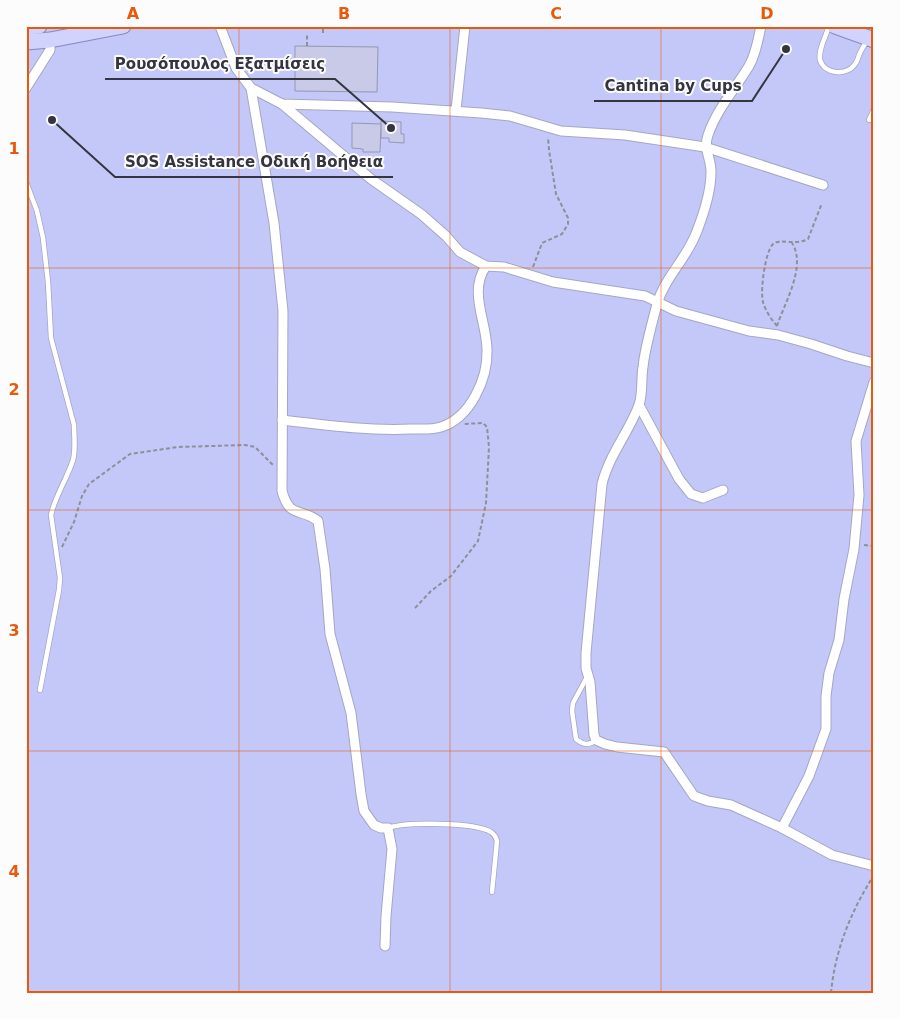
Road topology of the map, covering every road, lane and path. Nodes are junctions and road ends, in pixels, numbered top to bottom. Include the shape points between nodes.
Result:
1 (39, 26) edge
2 (123, 26) edge
3 (220, 26) edge
4 (323, 26) edge
5 (465, 26) edge
6 (761, 26) edge
7 (829, 26) edge
8 (835, 26) edge
9 (26, 27) edge
10 (307, 33) dead end
11 (323, 33) dead end
12 (871, 39) edge
13 (50, 40) junction
14 (26, 42) edge
15 (307, 46) dead end
16 (26, 88) edge
17 (251, 88) junction
18 (282, 104) junction
19 (874, 108) edge
20 (456, 110) junction
21 (869, 120) dead end
22 (547, 127) junction
23 (705, 147) junction
24 (26, 182) edge
25 (823, 185) dead end
26 (822, 202) dead end
27 (792, 243) junction
28 (486, 266) junction
29 (532, 277) junction
30 (658, 302) junction
31 (874, 363) edge
32 (874, 382) edge
33 (639, 405) junction
34 (282, 420) junction
35 (451, 423) junction
36 (282, 471) junction
37 (723, 490) dead end
38 (56, 556) junction
39 (415, 608) dead end
40 (588, 676) junction
41 (40, 690) dead end
42 (596, 740) junction
43 (388, 828) junction
44 (782, 828) junction
45 (874, 866) edge
46 (874, 875) edge
47 (492, 892) dead end
48 (385, 946) dead end
49 (831, 993) edge

1 - 9 main road
2 - 13 main road
3 - 17 street via 236,68
4 - 11 path
5 - 20 street
6 - 23 street via 754,57 713,121
7 - 12 lane via 820,62 835,72 842,73 856,64 860,52
8 - 12 main road
10 - 15 path
13 - 14 main road
13 - 16 street via 50,50
17 - 18 street
17 - 34 street via 280,268
18 - 20 street
18 - 28 street via 371,179 426,218 460,252
19 - 21 lane
20 - 22 street via 510,116
22 - 23 street
22 - 29 path via 556,194 566,210 568,224 562,234 542,243
23 - 25 street
23 - 30 street via 711,169 710,185 698,230
24 - 38 lane via 43,238 51,338 74,425 74,455 51,515
26 - 27 path via 808,238
27 - 27 path via 797,255 792,288 777,326 763,302 766,262 773,245 784,241
28 - 29 street
28 - 35 street via 480,275 478,289 487,350 484,370 471,404
29 - 30 street via 645,296
30 - 31 street via 684,313 749,331 778,335
30 - 33 street via 644,358
32 - 44 street via 856,441 859,494 854,549 839,640 829,673 826,729 809,776
33 - 37 street via 679,479 691,494 703,498
33 - 40 street via 602,484 586,652
34 - 35 street via 402,430
34 - 36 street
35 - 39 path via 483,423 487,427 489,447 484,513 478,541 451,576
36 - 38 path via 269,463 256,447 245,445 178,447 130,454 89,484
36 - 43 street via 282,491 291,509 318,521 330,634 351,712 364,811 374,825
38 - 41 lane via 59,590
40 - 42 street
40 - 42 lane via 572,711 576,739 587,745
42 - 44 street via 618,747 664,752 694,796 731,805
43 - 47 lane via 408,824 460,825 490,831 498,841
43 - 48 street via 392,849
44 - 45 street via 832,855
46 - 49 path via 844,933

